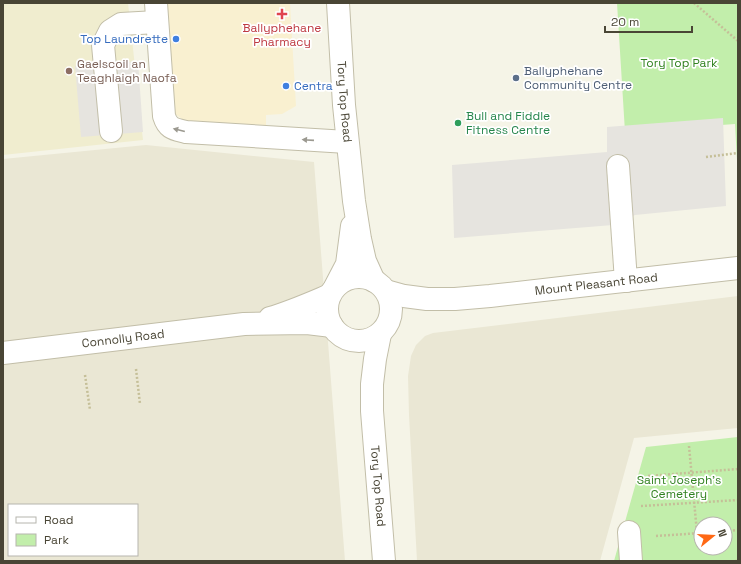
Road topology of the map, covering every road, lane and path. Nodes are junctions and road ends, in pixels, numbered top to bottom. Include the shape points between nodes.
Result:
1 (338, 3) edge
2 (694, 3) edge
3 (156, 13) edge
4 (738, 41) edge
5 (111, 131) dead end
6 (347, 142) junction
7 (738, 154) edge
8 (706, 157) dead end
9 (618, 166) dead end
10 (354, 201) junction
11 (738, 268) edge
12 (626, 281) junction
13 (380, 286) junction
14 (333, 291) junction
15 (455, 299) junction
16 (244, 324) junction
17 (385, 327) junction
18 (336, 331) junction
19 (3, 353) edge
20 (136, 369) dead end
21 (86, 376) dead end
22 (140, 404) dead end
23 (90, 410) dead end
24 (372, 411) junction
25 (689, 446) dead end
26 (738, 469) edge
27 (692, 472) junction
28 (648, 476) dead end
29 (738, 500) edge
30 (694, 503) junction
31 (641, 506) dead end
32 (695, 516) edge
33 (693, 533) edge
34 (629, 535) joint
35 (384, 561) edge
36 (631, 561) edge
37 (734, 561) edge
38 (738, 561) edge

1 - 6 street, Tory Top Road
2 - 4 path
3 - 5 street via 121,24 110,31 103,45
6 -> 3 street via 186,132 171,128 164,116
6 - 10 street, Tory Top Road
7 - 8 path
9 - 12 street
10 - 13 street, Tory Top Road via 365,261
10 - 14 street, Tory Top Road via 347,264
11 - 12 street, Mount Pleasant Road
12 - 15 street, Mount Pleasant Road
13 - 14 street via 364,277 354,277 344,281
13 - 15 street via 404,296
13 - 17 street via 390,300 392,310
14 - 16 street, Connolly Road via 310,304 281,315
14 - 18 street via 327,311 328,319
15 - 17 street via 407,311
16 - 18 street, Connolly Road via 307,323
16 - 19 street, Connolly Road
17 - 18 street via 371,340 360,342 350,340
17 - 24 street, Tory Top Road via 375,359
18 - 24 street, Tory Top Road via 358,356 366,378
20 - 22 path
21 - 23 path
24 - 35 street, Tory Top Road
25 - 27 path
26 - 27 path
27 - 28 path
27 - 30 path
29 - 30 path
30 - 31 path
30 - 32 path
33 - 34 path
34 - 36 street
37 - 38 path

